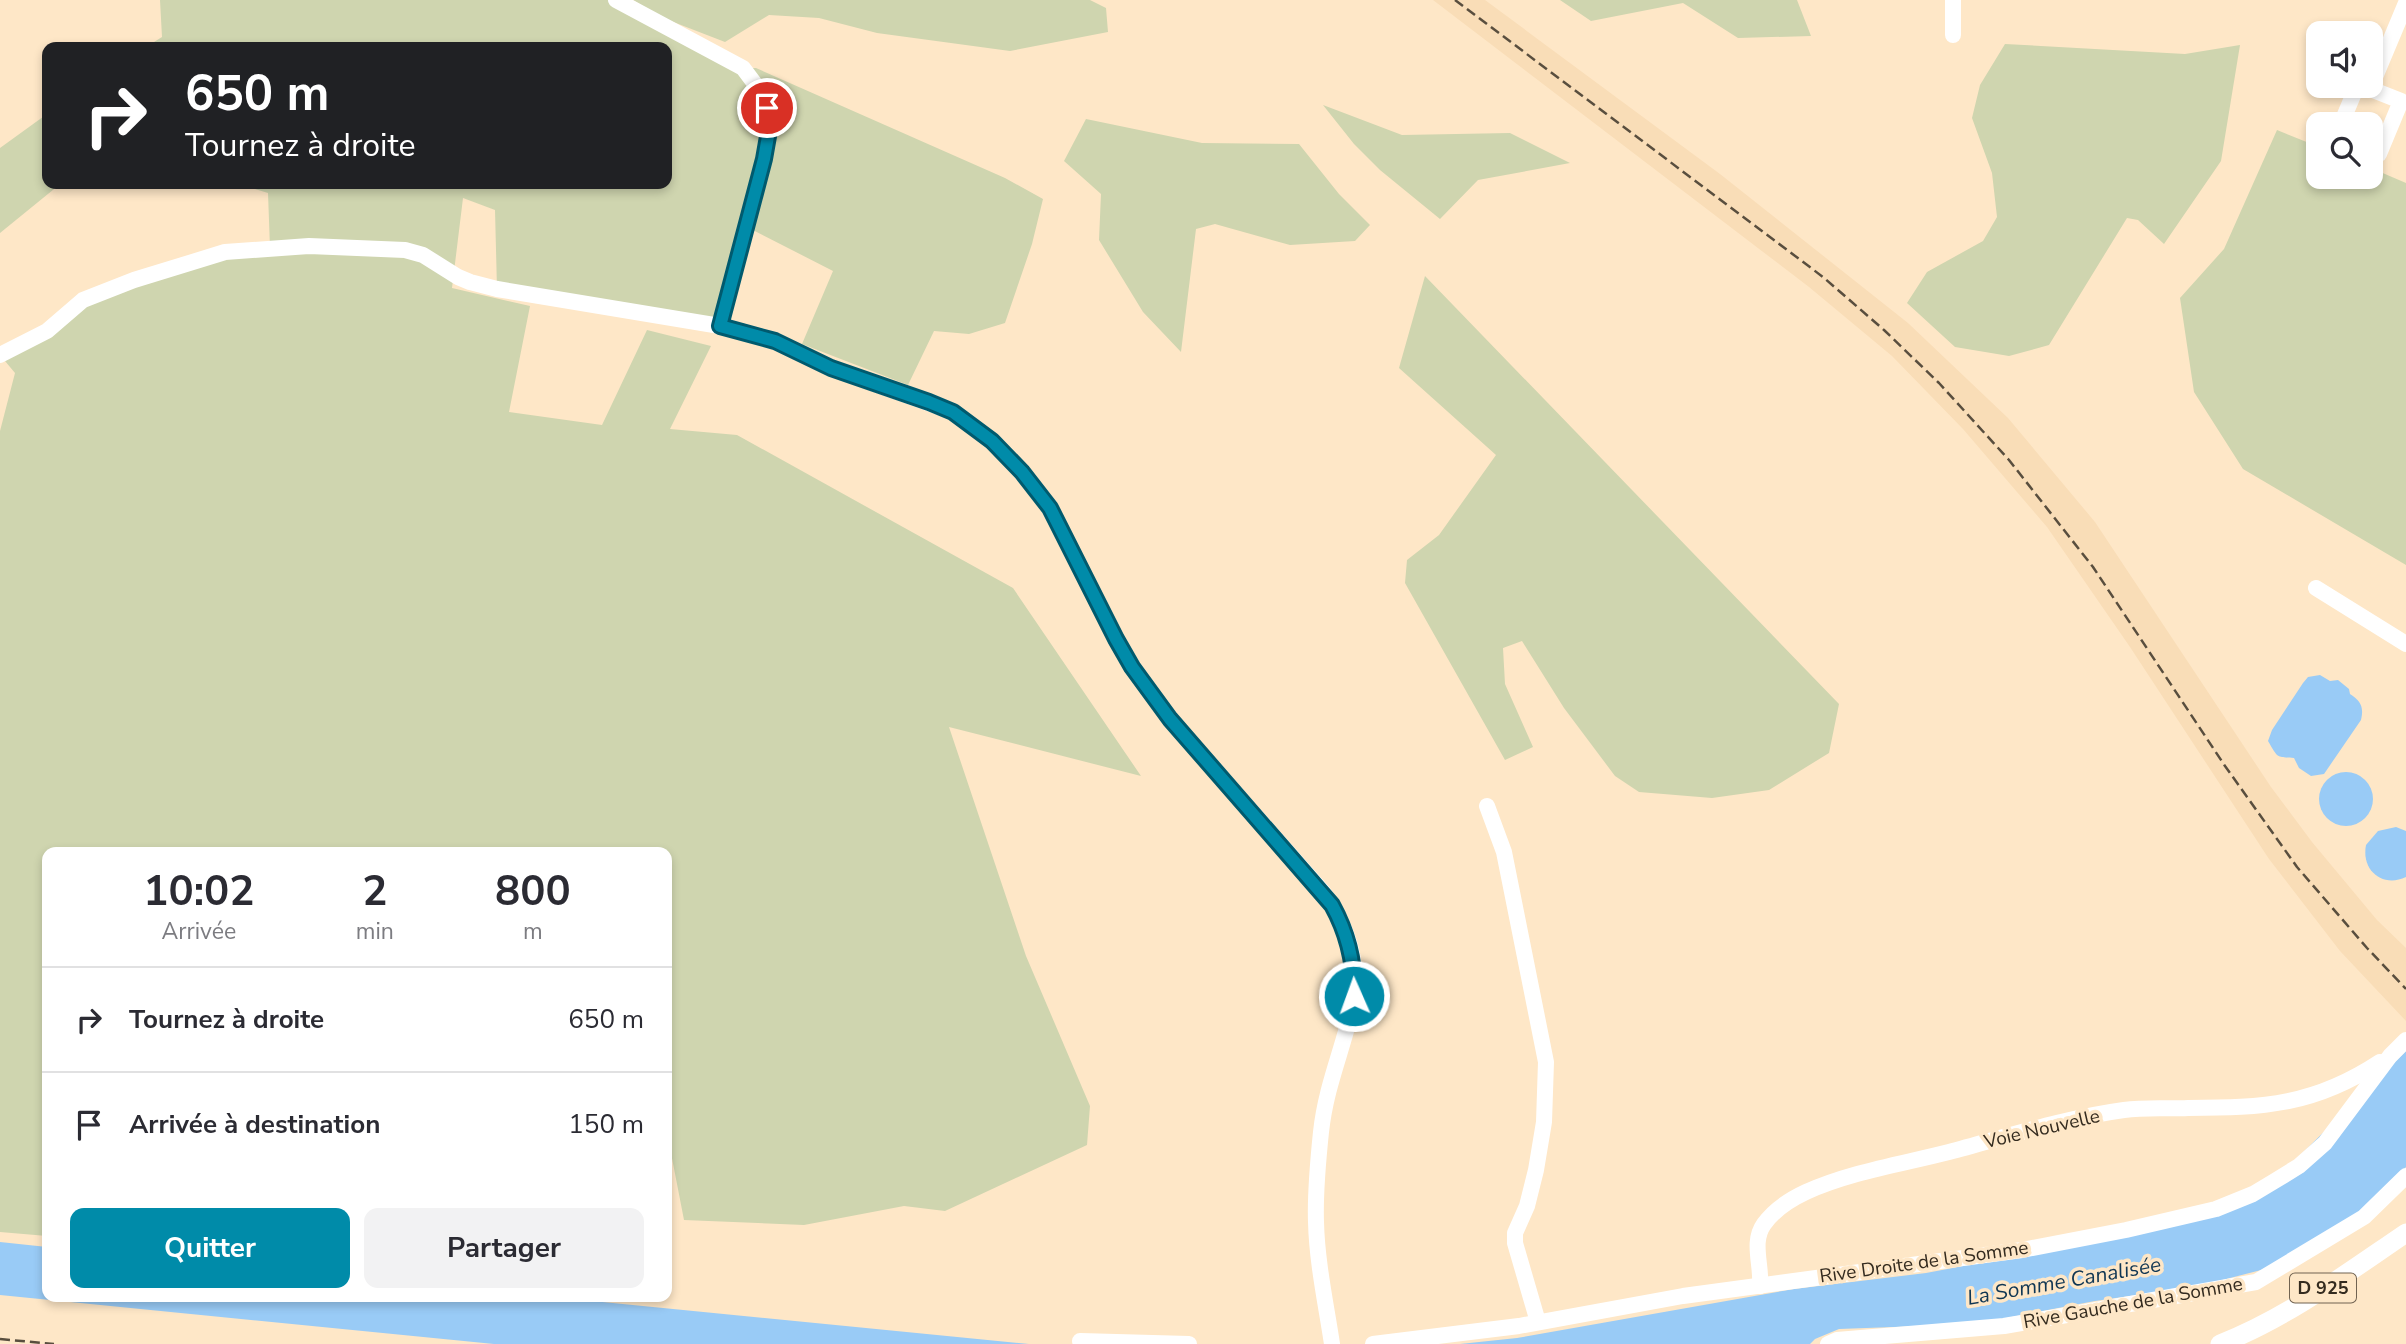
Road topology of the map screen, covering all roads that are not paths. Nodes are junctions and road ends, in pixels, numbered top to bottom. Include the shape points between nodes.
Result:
1 (616, 0) edge
2 (1953, 0) edge
3 (2406, 3) edge
4 (1953, 35) dead end
5 (2383, 48) edge
6 (2383, 94) edge
7 (2383, 144) edge
8 (720, 326) junction
9 (0, 355) edge
10 (2316, 588) dead end
11 (2406, 644) edge
12 (1487, 806) dead end
13 (2406, 1040) edge
14 (2390, 1056) junction
15 (2406, 1176) edge
16 (2406, 1233) edge
17 (1760, 1286) junction
18 (1538, 1322) junction
19 (1080, 1341) dead end
20 (1189, 1344) edge
21 (1332, 1344) edge
22 (1373, 1344) edge
23 (1828, 1344) edge
24 (2220, 1344) edge

1 - 8 street via 743,68 767,108 770,125 764,159
2 - 4 street
3 - 5 street
6 - 7 street via 2401,101
8 - 9 street via 497,289 458,277 423,255 405,250 309,246 225,252 134,280 83,300 47,331
8 - 21 street via 775,341 831,368 953,412 992,441 1050,508 1116,639 1151,694 1332,905 1343,924 1355,982 1351,1018 1321,1129 1317,1242
10 - 11 street
12 - 18 street via 1504,852 1546,1062 1544,1122 1536,1170 1515,1243
13 - 14 street, Rive Droite de la Somme
14 - 17 street, Rive Droite de la Somme via 2325,1143 2299,1166 2253,1194 2216,1209 2022,1250
14 - 17 street, Voie Nouvelle via 2358,1077 2308,1098 2232,1108 2126,1109 1859,1174 1805,1192 1779,1209 1757,1236
15 - 23 street, Rive Gauche de la Somme via 2364,1217 2256,1282 2004,1326
16 - 24 main road, D 925 via 2303,1301
17 - 18 street, Rive Droite de la Somme
18 - 22 street, Rive Droite de la Somme
19 - 20 street

